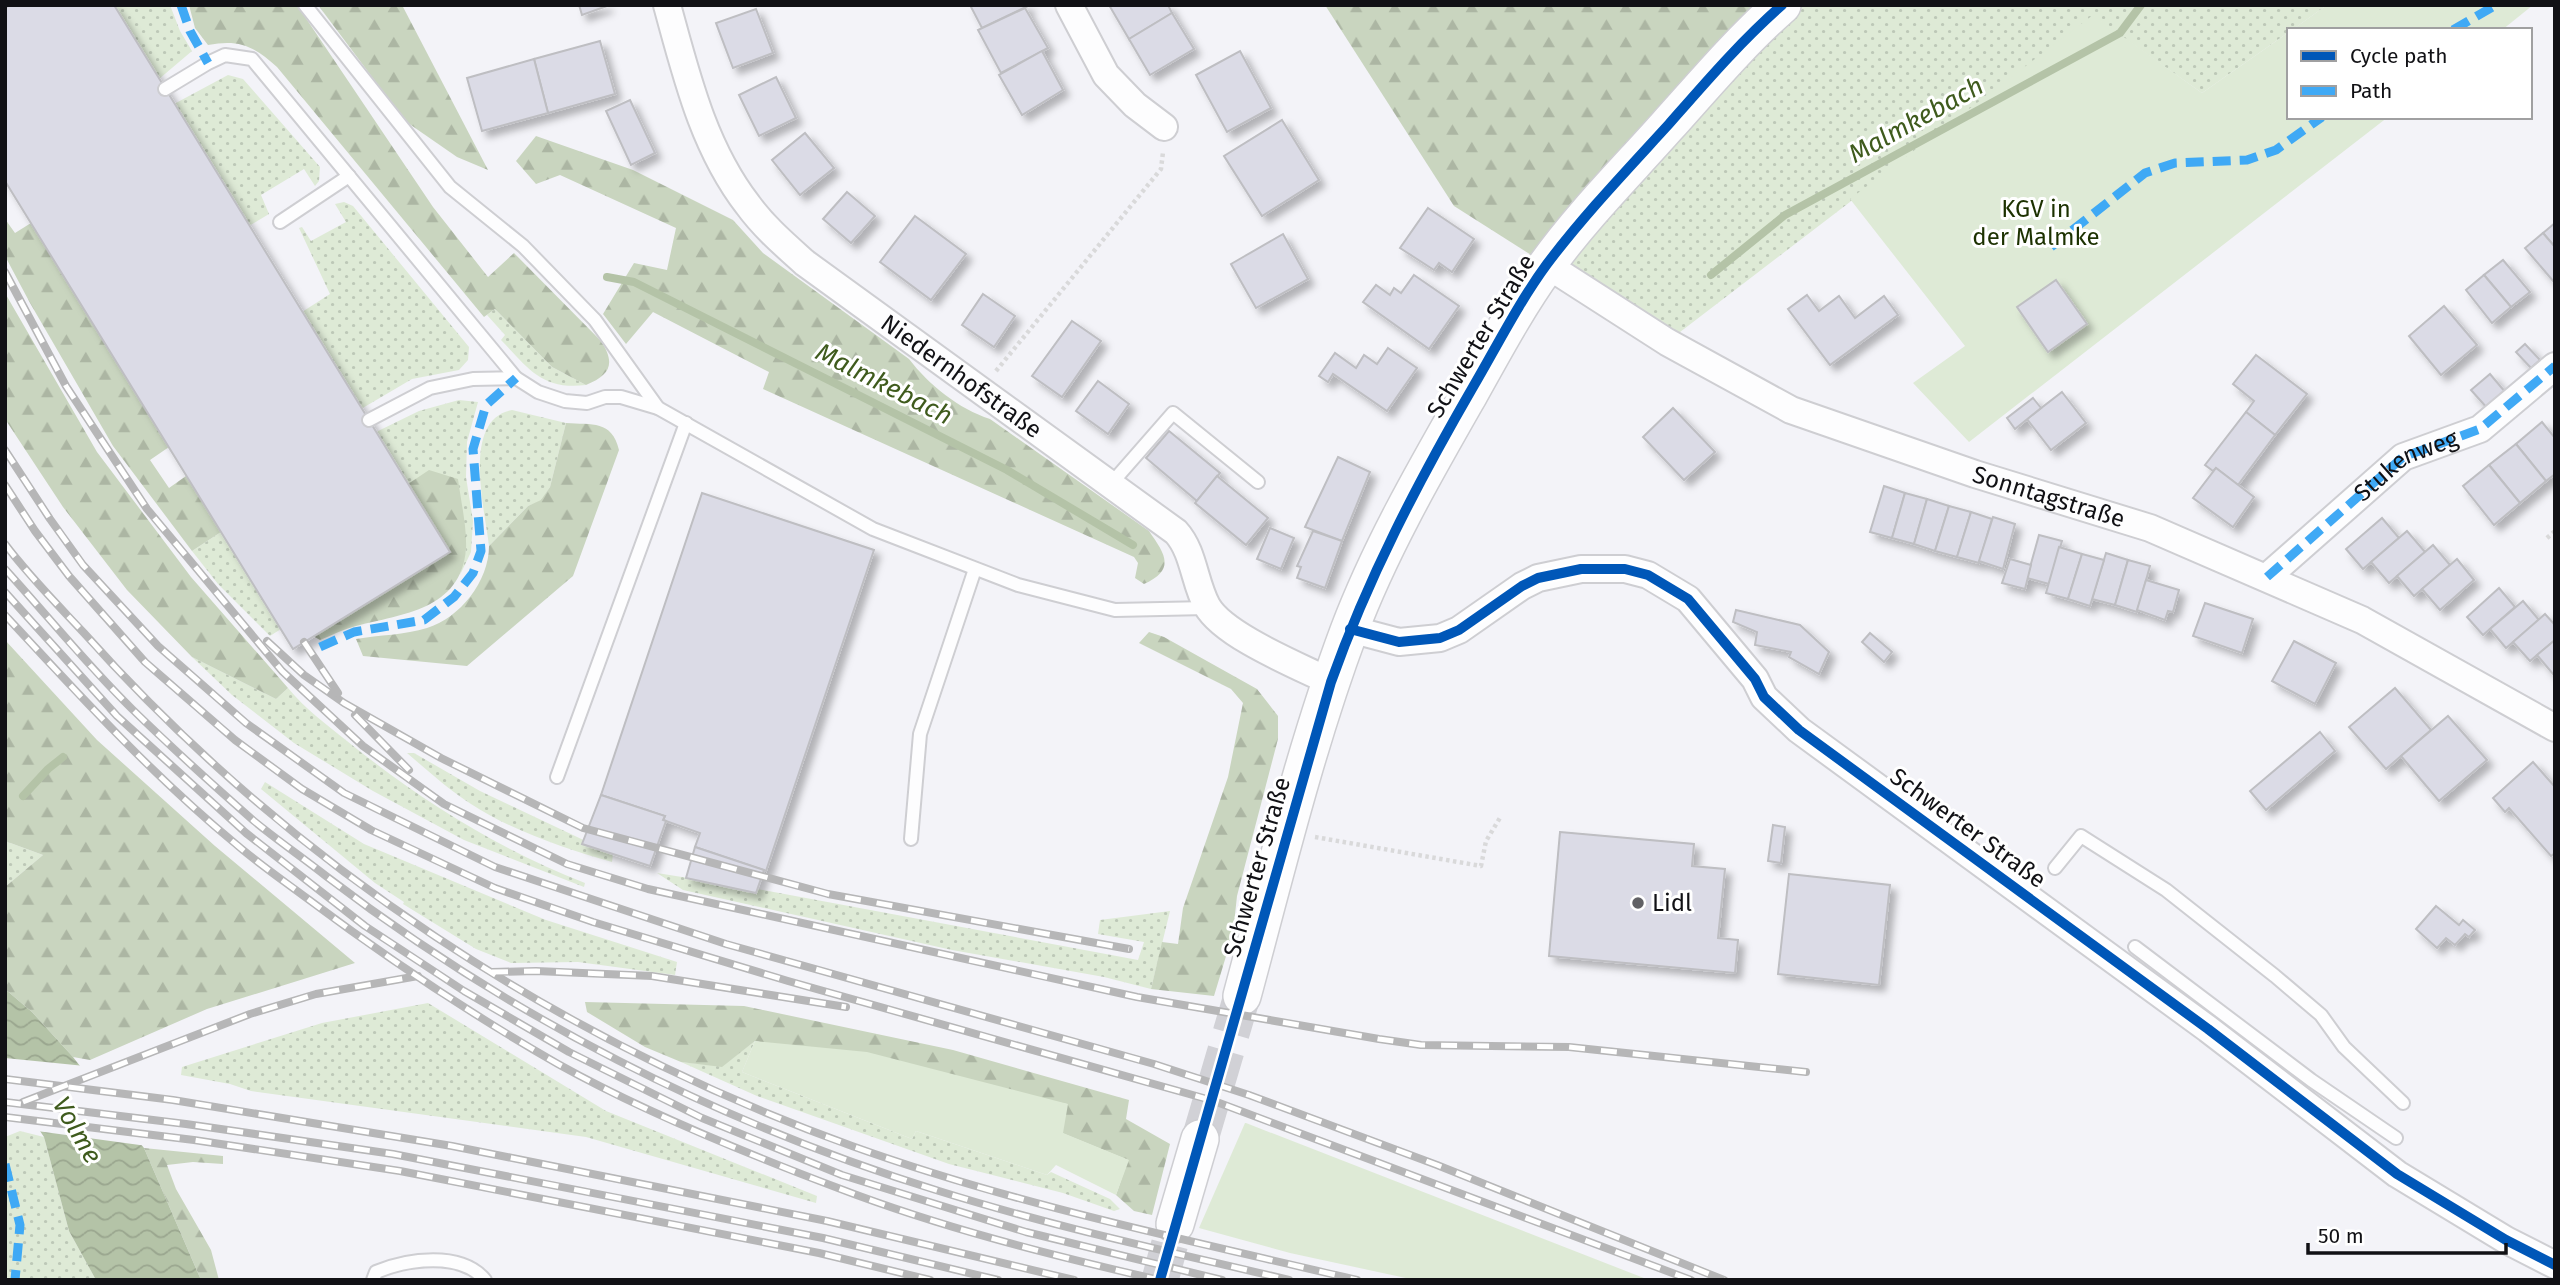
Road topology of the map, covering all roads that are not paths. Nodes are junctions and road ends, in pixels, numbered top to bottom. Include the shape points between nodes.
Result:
1 (305, 5) edge
2 (667, 5) edge
3 (1069, 5) edge
4 (1782, 5) edge
5 (165, 89) dead end
6 (1164, 127) road end
7 (349, 176) junction
8 (281, 222) dead end
9 (1547, 265) junction
10 (2555, 366) edge
11 (516, 378) junction
12 (658, 408) junction
13 (369, 420) dead end
14 (686, 423) junction
15 (1258, 482) dead end
16 (1110, 485) junction
17 (975, 569) junction
18 (2267, 577) junction
19 (1208, 607) junction
20 (1350, 629) junction
21 (1331, 682) junction
22 (2555, 728) edge
23 (557, 777) dead end
24 (911, 839) dead end
25 (2055, 868) dead end
26 (2135, 947) dead end
27 (1242, 996) tunnel mouth
28 (2403, 1103) dead end
29 (2396, 1138) dead end
30 (1200, 1139) tunnel mouth
31 (1175, 1224) tunnel mouth
32 (2555, 1265) edge
33 (373, 1280) edge
34 (485, 1280) edge

1 - 12 lane via 450,187 523,246 595,320
2 - 16 street, Niedernhofstraße via 704,128 748,205 805,263
3 - 6 street via 1107,75 1135,106
4 - 9 main road, Schwerter Straße via 1750,33
5 - 7 lane via 225,55 252,59
7 - 8 lane
7 - 11 lane
9 - 18 street, Sonntagstraße via 1667,342 1791,410 2150,528
9 - 20 main road, Schwerter Straße via 1410,499
10 - 18 street, Stukenweg via 2480,429 2403,457
11 - 12 lane via 565,401 587,403 621,397
11 - 13 lane via 473,379 430,388
12 - 14 lane
14 - 17 lane via 873,529
14 - 23 lane
15 - 16 lane via 1173,413
16 - 19 street, Niedernhofstraße via 1184,541
17 - 19 lane via 1018,586 1115,610
17 - 24 lane via 920,734
18 - 22 street, Sonntagstraße via 2362,620
19 - 21 street, Niedernhofstraße via 1240,636
20 - 21 main road, Schwerter Straße
20 - 32 street, Schwerter Straße via 1399,642 1423,641 1459,631 1522,586 1556,573 1607,568 1658,580 1688,599 1755,679 1764,697 1799,730 2208,1029 2397,1174
21 - 27 main road, Schwerter Straße
25 - 28 lane via 2081,836 2166,890 2321,1015 2344,1046
26 - 29 lane
30 - 31 main road
33 - 34 lane via 376,1272 399,1262 453,1261

